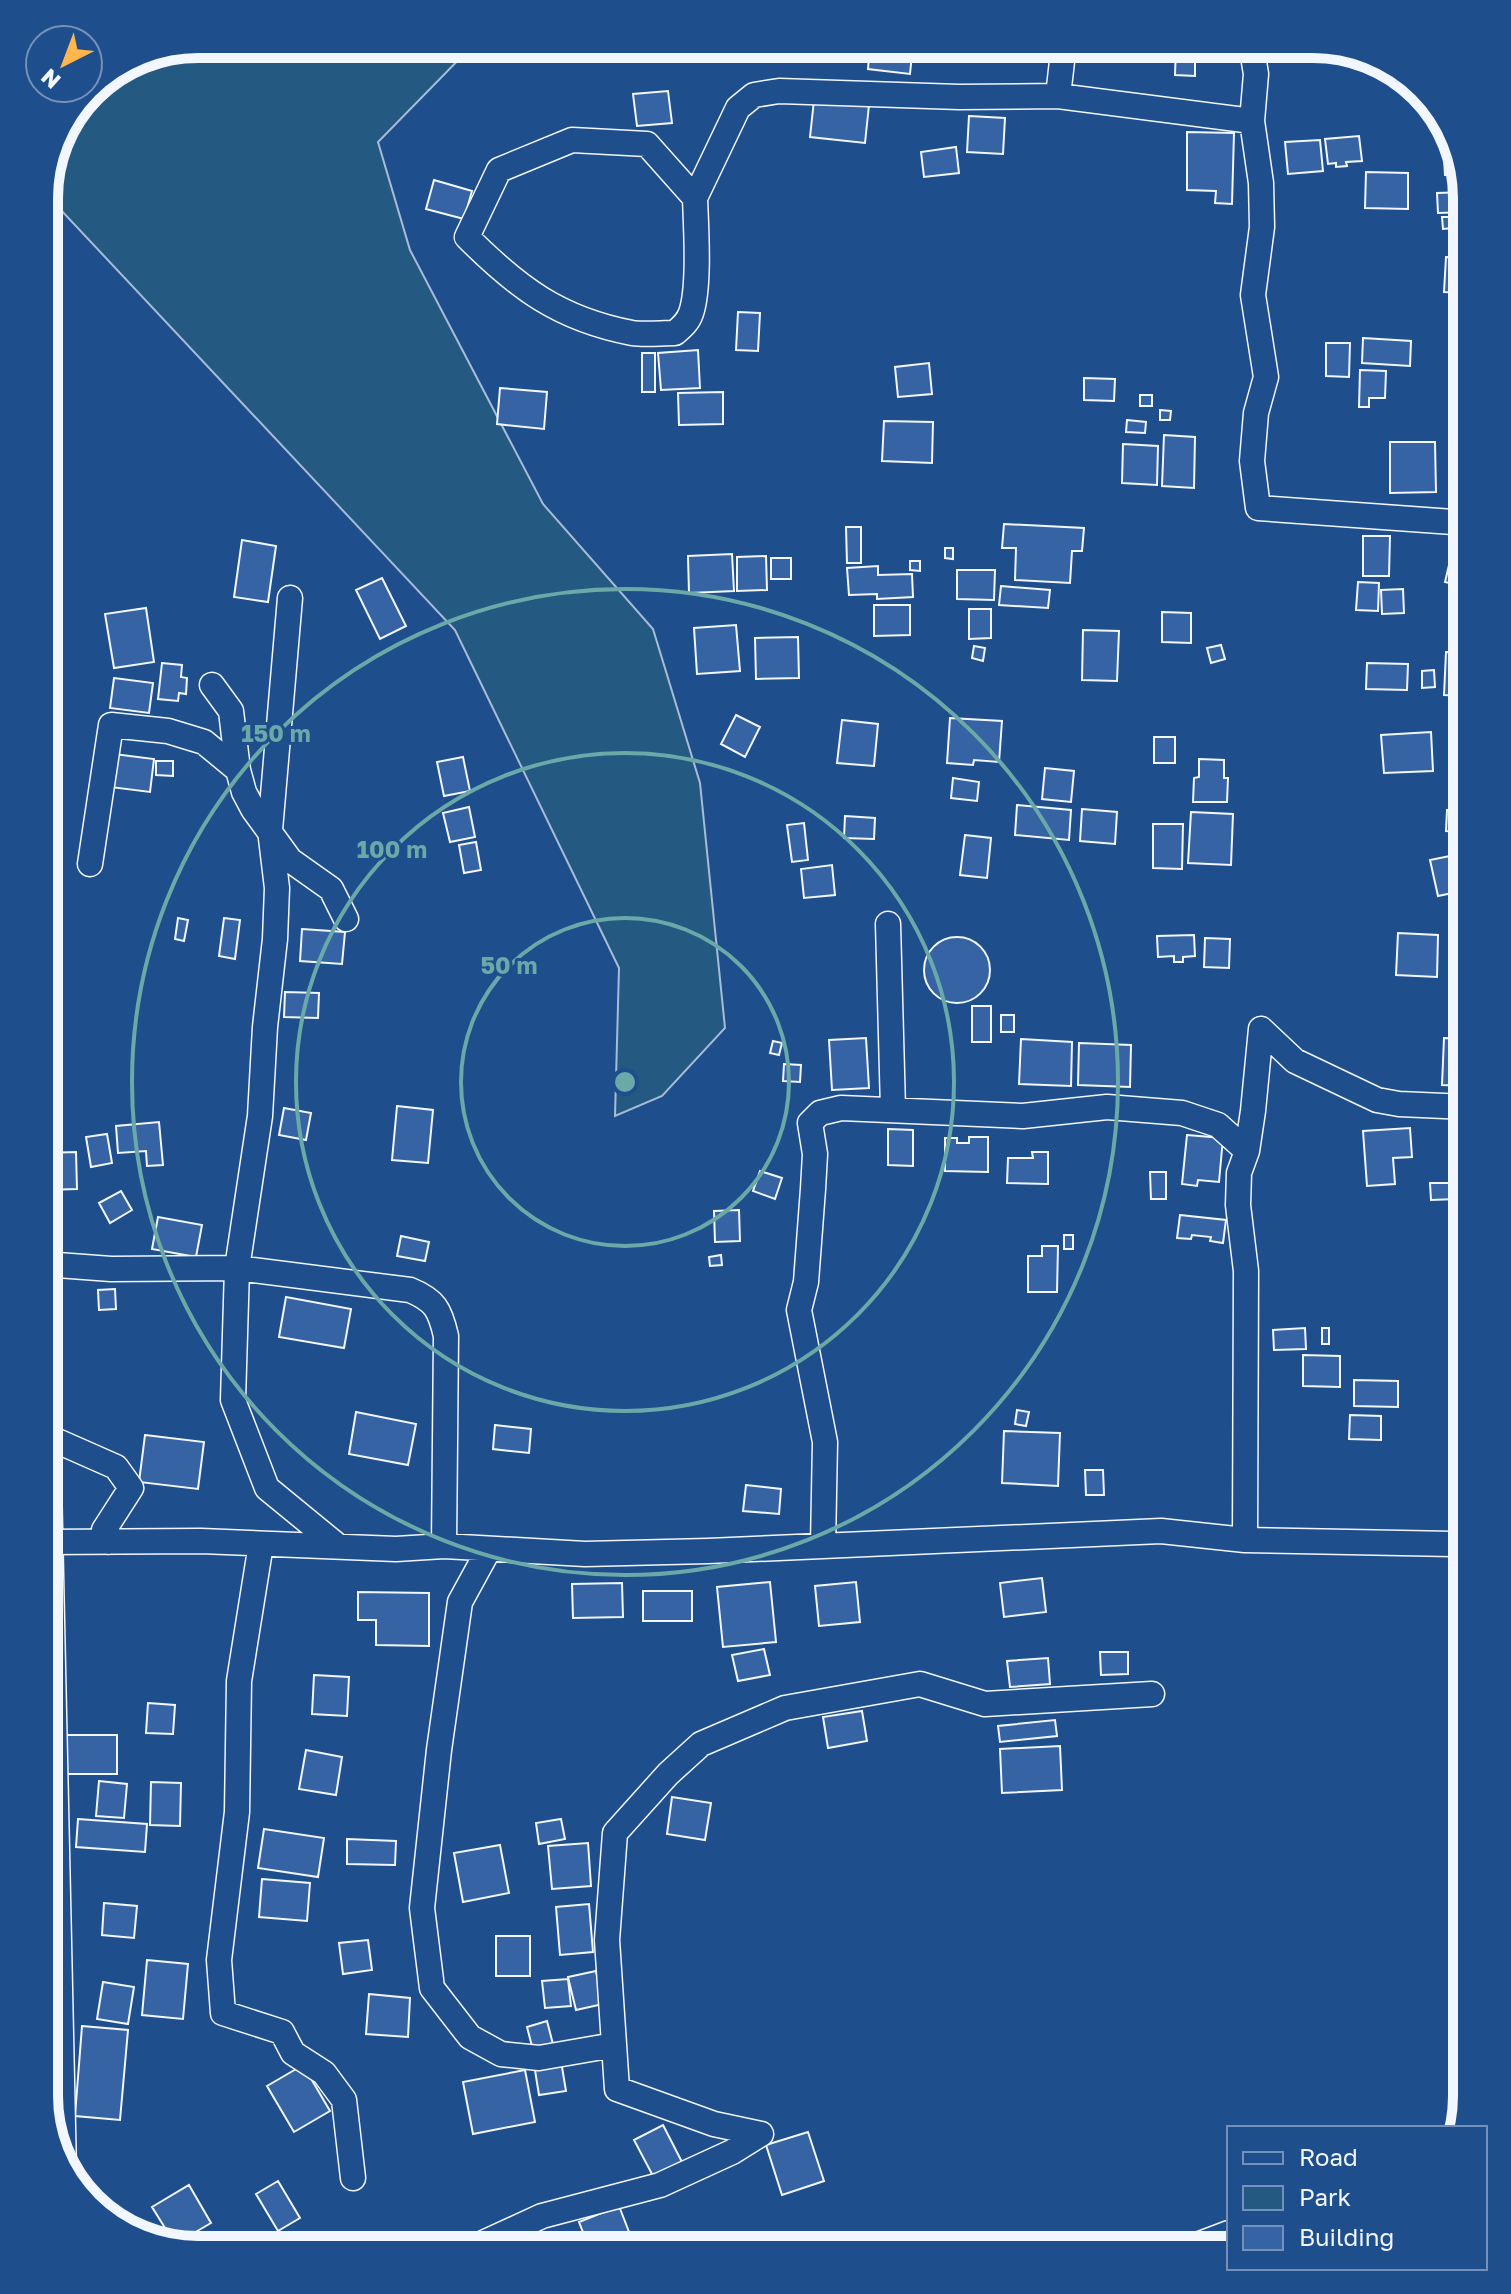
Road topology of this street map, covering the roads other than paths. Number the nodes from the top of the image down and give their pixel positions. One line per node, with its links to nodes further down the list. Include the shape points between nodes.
1 (1062, 58): 3 (street)
2 (1253, 58): 4 (street)
3 (1058, 96): 4 (street); 5 (street, via 779,91 754,95 738,108)
4 (1252, 121): 6 (street, via 1262,227 1253,295 1266,377 1252,461 1258,508)
5 (695, 198): 5 (street, via 692,311 675,333 633,333 563,312 532,295 467,237 499,170 572,140 647,144)
6 (1453, 522)
7 (290, 598): 10 (street)
8 (212, 685): 9 (street, via 231,711)
9 (238, 770): 10 (street, via 248,801); 11 (street, via 204,742 168,731 111,725)
10 (270, 830): 12 (street, via 290,860 331,889); 18 (street, via 277,888 275,939 260,1116)
11 (90, 864)
12 (346, 919)
13 (888, 924): 15 (street)
14 (1453, 1106): 16 (street, via 1377,1100 1295,1061 1261,1029)
15 (893, 1109): 16 (street, via 1023,1116 1107,1107 1182,1113 1218,1125); 25 (street, via 841,1108 820,1113 810,1123 815,1165 799,1310 825,1442)
16 (1247, 1151): 20 (street, via 1239,1173 1238,1205 1246,1271)
17 (58, 1265): 18 (street)
18 (237, 1268): 26 (street, via 410,1290 427,1297 441,1314 446,1336); 27 (street, via 233,1400 267,1488)
19 (58, 1441): 22 (street, via 116,1467 131,1488 104,1530)
20 (1245, 1540): 24 (street); 25 (street, via 1161,1531)
21 (58, 1542): 22 (street)
22 (108, 1542): 23 (street)
23 (261, 1544): 27 (street); 33 (street, via 239,1681 237,1812 219,1960 223,2013 282,2032 293,2053 324,2073 344,2100)
24 (1453, 1544)
25 (823, 1545): 28 (street, via 585,1554)
26 (444, 1546): 27 (street); 28 (street)
27 (339, 1547)
28 (489, 1549): 31 (street, via 460,1602 439,1750 422,1908 432,1988 470,2037 501,2054 539,2058)
29 (1152, 1694): 31 (street, via 985,1704 920,1684 785,1708 701,1744 615,1833 607,1940)
30 (58, 1936): 32 (street)
31 (614, 2045): 34 (street, via 617,2089 714,2124 761,2134 660,2185 542,2216)
32 (63, 2133)
33 (353, 2178)
34 (498, 2236)

